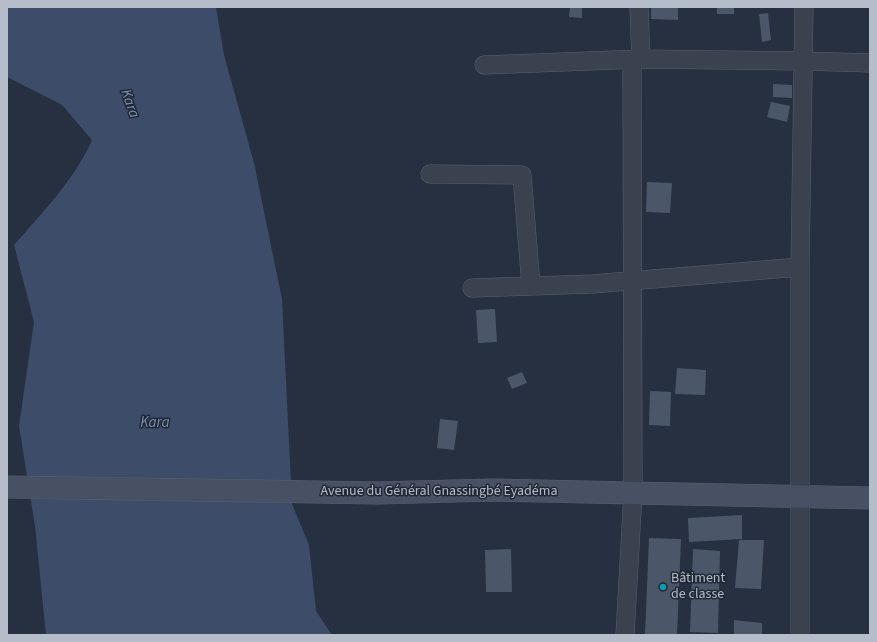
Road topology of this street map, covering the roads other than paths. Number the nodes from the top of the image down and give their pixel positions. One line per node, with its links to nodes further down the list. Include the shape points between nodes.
1 (639, 7): 3 (street)
2 (804, 7): 4 (street)
3 (636, 60): 4 (street); 6 (street); 9 (street)
4 (803, 61): 5 (street); 8 (street)
5 (870, 63)
6 (484, 65)
7 (430, 174): 10 (street, via 522,175)
8 (800, 267): 9 (street); 14 (street)
9 (632, 279): 10 (street, via 592,284); 13 (street)
10 (531, 286): 11 (street)
11 (472, 288)
12 (7, 487): 13 (main road, Avenue du Général Gnassingbé Eyadéma, via 378,493 492,490)
13 (633, 493): 14 (main road, Avenue du Général Gnassingbé Eyadéma); 16 (street)
14 (802, 498): 15 (main road, Avenue du Général Gnassingbé Eyadéma); 17 (street)
15 (870, 498)
16 (625, 635)
17 (800, 635)

